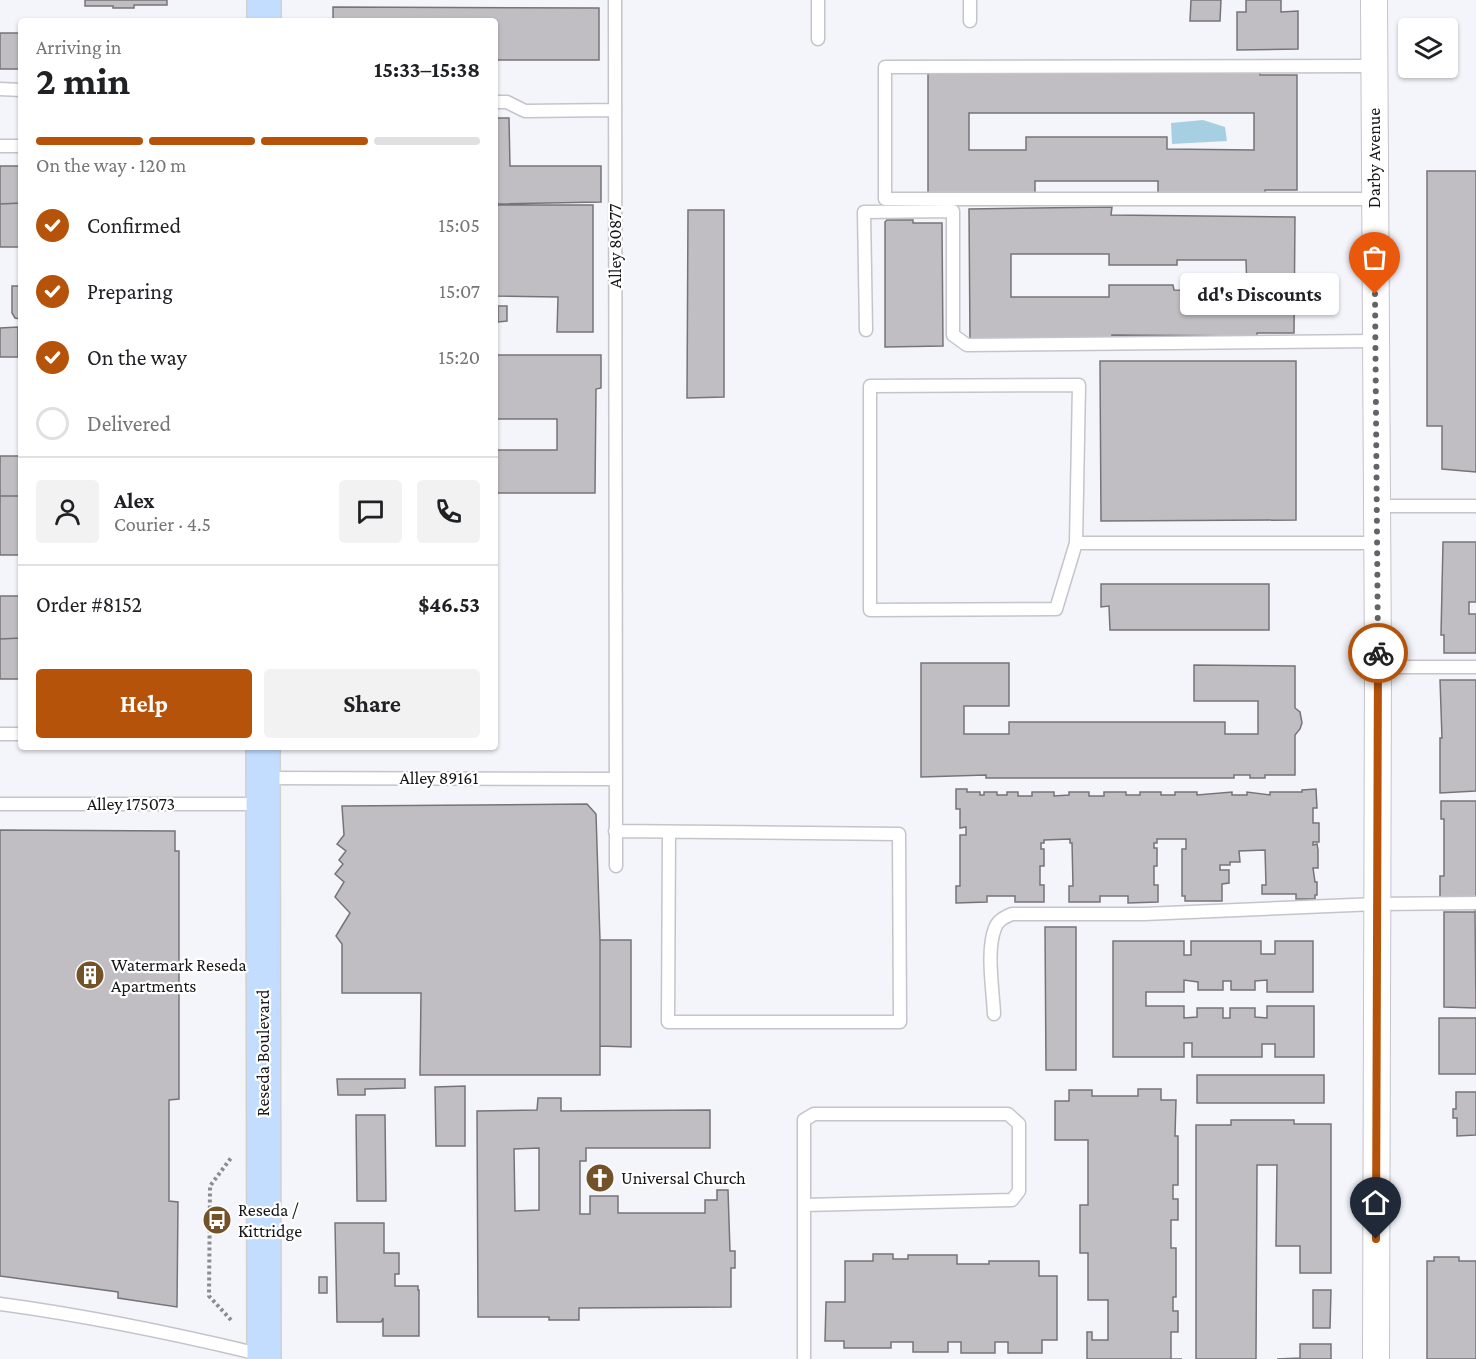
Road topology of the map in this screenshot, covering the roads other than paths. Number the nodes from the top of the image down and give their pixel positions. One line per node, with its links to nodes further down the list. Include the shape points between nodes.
1 (264, 0): 6 (main road)
2 (615, 0): 13 (lane, Alley 80877)
3 (818, 0): 8 (lane)
4 (970, 0): 7 (lane)
5 (1374, 0): 9 (street, Darby Avenue)
6 (264, 18)
7 (970, 21)
8 (818, 39)
9 (1374, 66): 16 (street, Darby Avenue); 16 (lane, via 885,67 885,199)
10 (0, 90): 11 (lane)
11 (18, 90)
12 (498, 102): 13 (lane, via 525,111)
13 (615, 110): 27 (lane, Alley 80877)
14 (0, 146): 15 (lane)
15 (18, 146)
16 (1375, 199): 18 (street, Darby Avenue)
17 (866, 330): 18 (lane, via 864,212 953,211 953,335 967,345)
18 (1375, 341): 19 (street, Darby Avenue)
19 (1377, 506): 20 (lane); 22 (street, Darby Avenue)
20 (1476, 506)
21 (1076, 543): 21 (lane, via 1056,609 870,610 870,386 1079,385); 22 (lane)
22 (1377, 543): 23 (street, Darby Avenue)
23 (1378, 667): 24 (lane); 34 (street, Darby Avenue)
24 (1476, 667)
25 (0, 734): 26 (lane)
26 (18, 734)
27 (615, 774): 28 (lane, Alley 89161); 30 (lane, Alley 80877)
28 (263, 776): 29 (lane, Alley 175073); 38 (main road, Reseda Boulevard)
29 (0, 804)
30 (615, 831): 31 (lane); 32 (lane, Alley 80877)
31 (669, 832): 31 (lane, via 899,834 900,1022 668,1022)
32 (616, 866)
33 (1476, 903): 34 (lane)
34 (1376, 904): 35 (lane, via 1144,914 1012,914 995,928 991,948); 40 (street, Darby Avenue)
35 (994, 1014)
36 (804, 1205): 36 (lane, via 804,1120 814,1114 1008,1114 1018,1124 1018,1191 1012,1200); 39 (lane)
37 (0, 1304): 38 (lane, via 75,1315)
38 (264, 1357)
39 (804, 1359)
40 (1376, 1359)

